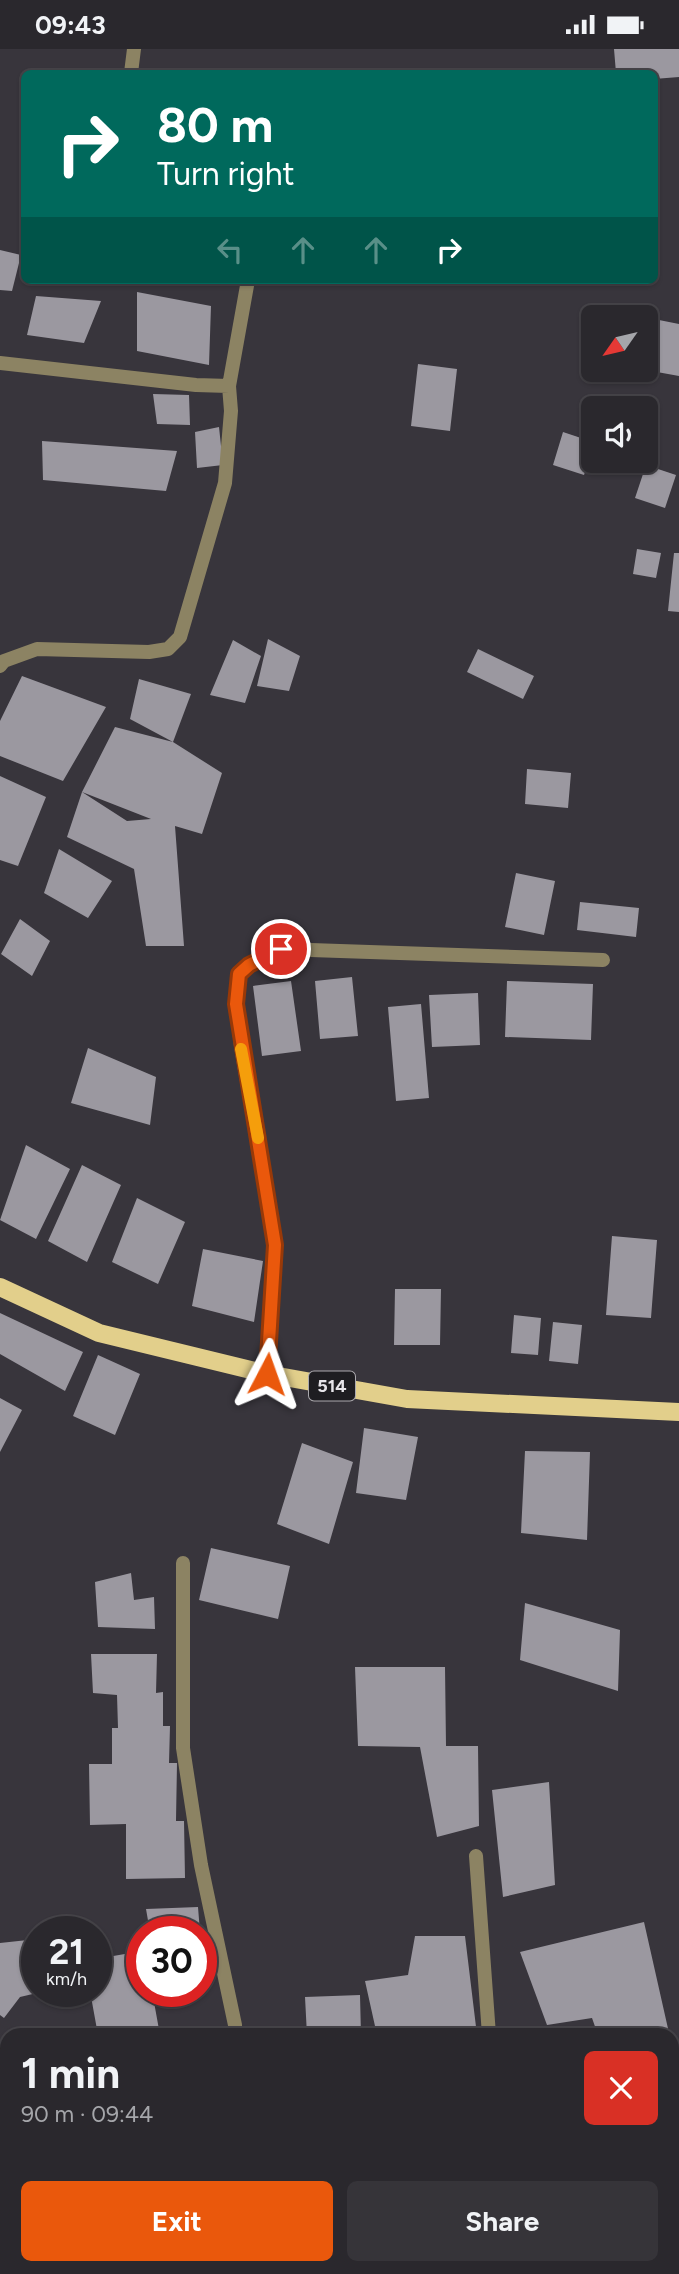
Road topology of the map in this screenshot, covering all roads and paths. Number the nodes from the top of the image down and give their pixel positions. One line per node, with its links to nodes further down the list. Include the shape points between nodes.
1 (134, 49): 2 (street)
2 (131, 70)
3 (247, 284): 5 (street)
4 (0, 363): 5 (street)
5 (229, 386): 6 (street, via 225,483 180,637 169,649 149,652 37,649)
6 (0, 666)
7 (603, 960): 9 (street, via 281,949 239,974 236,1004 241,1046 275,1245)
8 (0, 1287): 9 (main road, 514, via 99,1333)
9 (267, 1374): 10 (main road, 514, via 407,1399)
10 (679, 1412)
11 (183, 1563): 13 (street, via 183,1748 201,1865)
12 (476, 1857): 14 (street)
13 (235, 2028)
14 (488, 2028)

